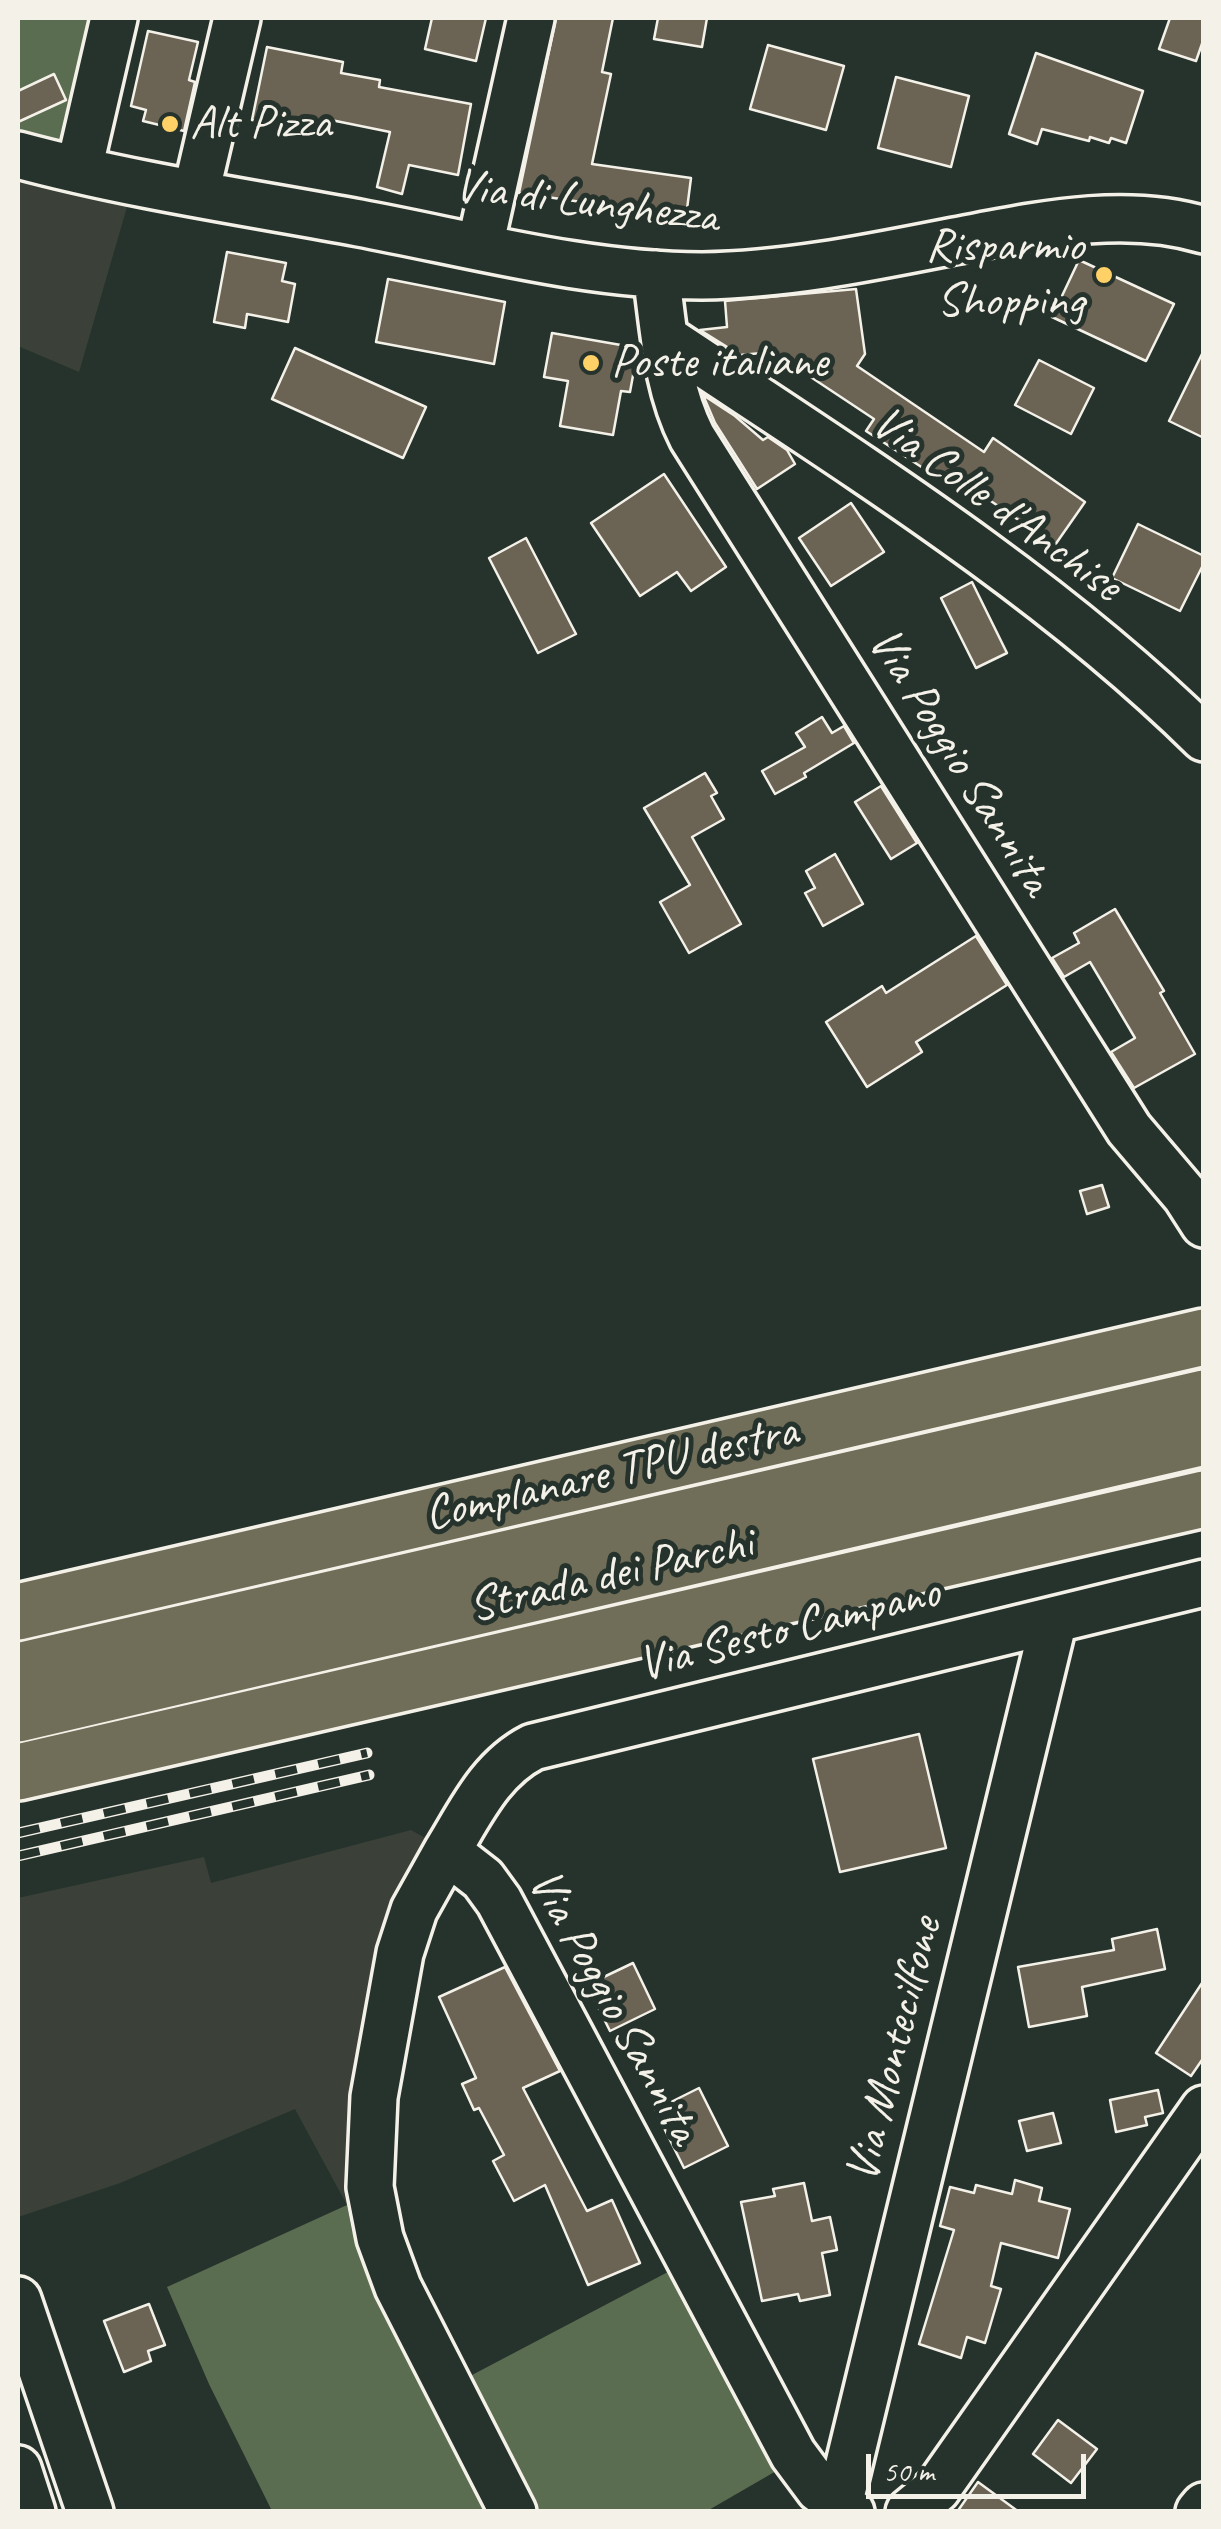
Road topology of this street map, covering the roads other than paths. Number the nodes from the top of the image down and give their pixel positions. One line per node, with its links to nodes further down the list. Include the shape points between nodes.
1 (114, 18): 5 (street)
2 (237, 18): 6 (street)
3 (531, 18): 8 (street)
4 (18, 155): 5 (street, Via di Lunghezza)
5 (79, 169): 6 (street, Via di Lunghezza)
6 (196, 193): 8 (street, Via di Lunghezza)
7 (1204, 230): 9 (street, Via di Lunghezza, via 1094,220 778,270)
8 (480, 246): 9 (street, Via di Lunghezza)
9 (656, 274): 10 (street, Via Poggio Sannita)
10 (666, 338): 11 (street, Via Colle d'Anchise, via 964,540); 12 (street, Via Poggio Sannita, via 678,408 699,450 1129,1129)
11 (1204, 738)
12 (1204, 1224)
13 (1204, 1337): 18 (highway, Complanare TPU destra)
14 (1204, 1398): 20 (highway, Strada dei Parchi)
15 (1204, 1438): 20 (highway, Strada dei Parchi)
16 (1204, 1499): 23 (highway)
17 (1204, 1583): 19 (street, Via Sesto Campano)
18 (18, 1612)
19 (1054, 1620): 24 (street, Via Sesto Campano, via 533,1747 492,1780); 28 (street, Via Montecilfone)
20 (147, 1662): 21 (highway, Strada dei Parchi); 22 (highway, Strada dei Parchi)
21 (18, 1671)
22 (18, 1714)
23 (18, 1772)
24 (447, 1852): 28 (street, Via Poggio Sannita, via 483,1879 499,1901 786,2442 809,2477); 31 (street, via 404,1938 376,2084 370,2173 380,2238 398,2287)
25 (1204, 2109): 32 (street, via 936,2488)
26 (18, 2300): 30 (street)
27 (18, 2469): 29 (street)
28 (845, 2508)
29 (32, 2512)
30 (90, 2512)
31 (513, 2512)
32 (909, 2512)

